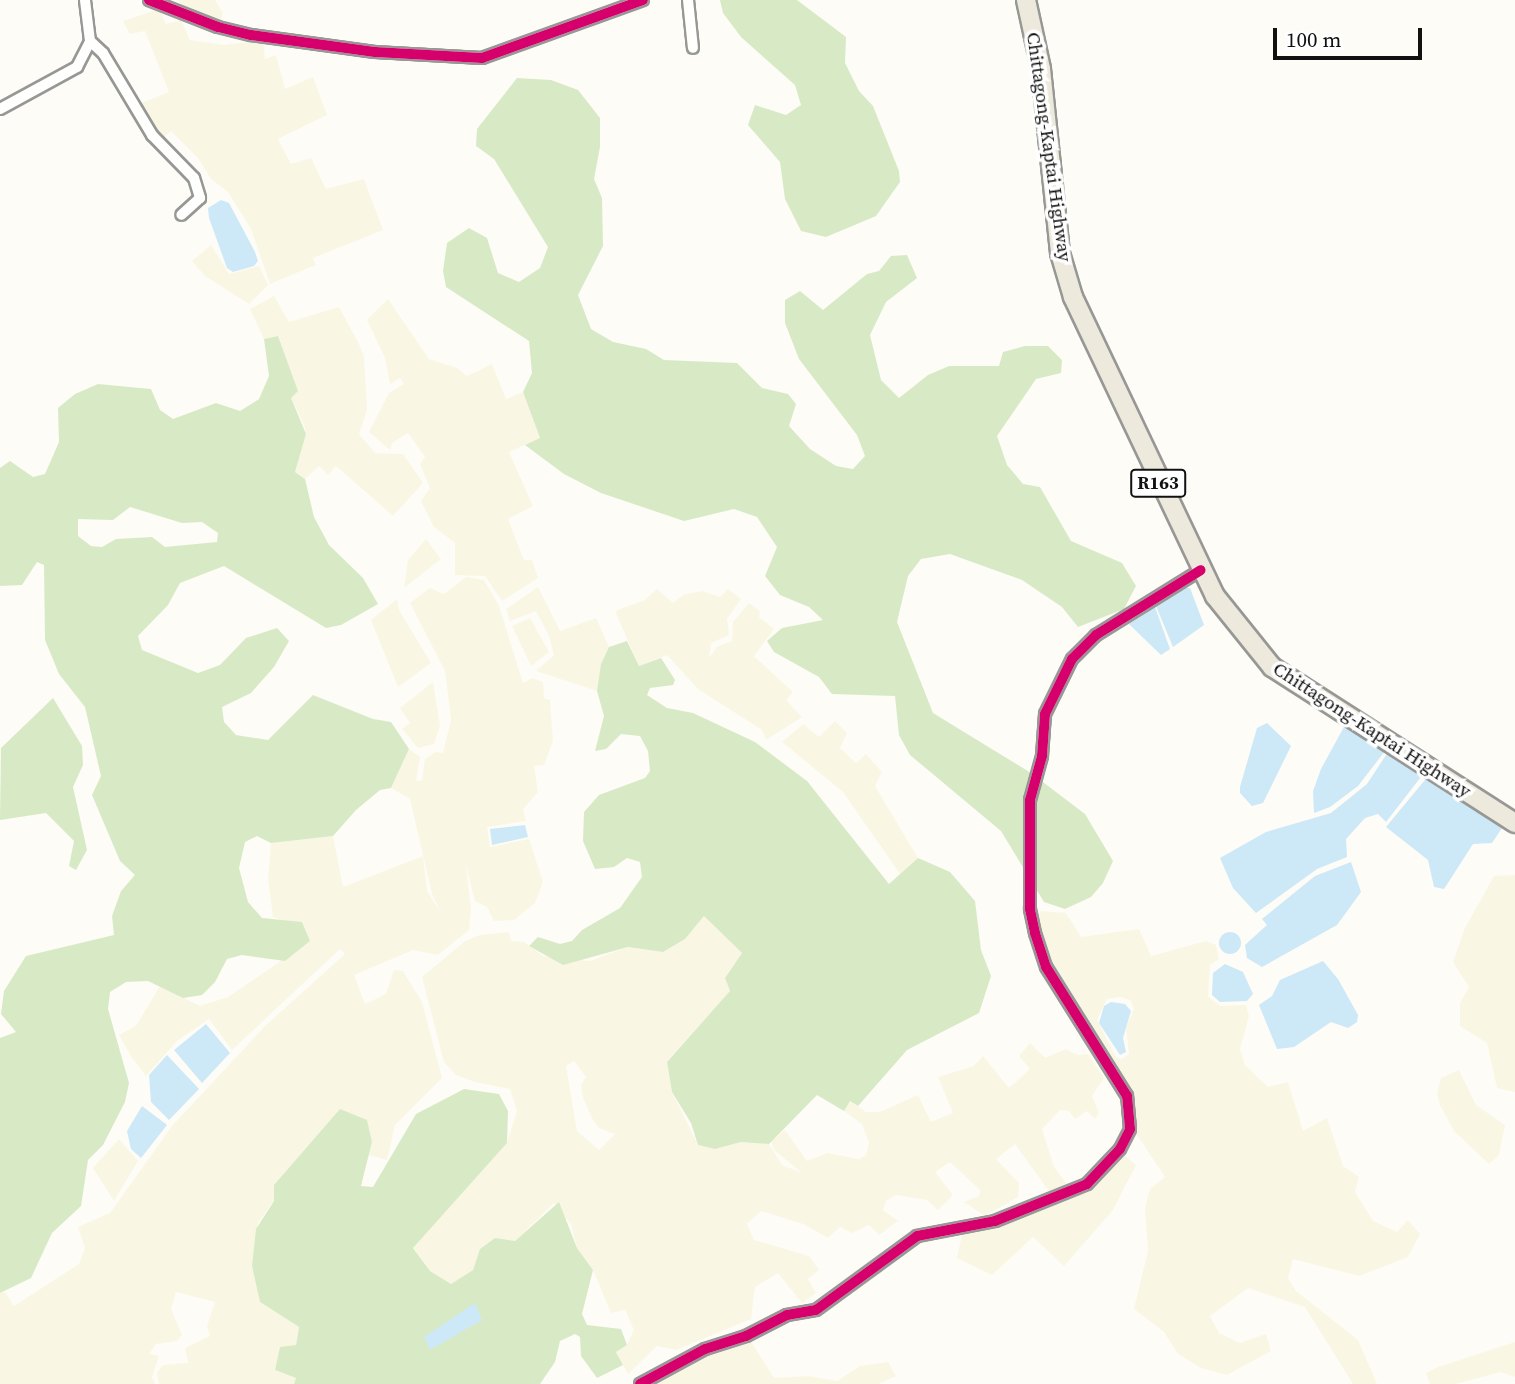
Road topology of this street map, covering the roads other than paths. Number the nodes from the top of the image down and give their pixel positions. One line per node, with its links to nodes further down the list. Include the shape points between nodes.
1 (85, 0): 6 (street)
2 (149, 0): 3 (street, via 218,27 263,37 376,52 482,58)
3 (643, 0)
4 (688, 0): 7 (street)
5 (1026, 0): 10 (main road, Chittagong-Kaptai Highway / R163, via 1041,69 1060,253 1073,297)
6 (90, 41): 8 (street, via 77,67); 9 (street, via 103,52 152,135 194,178 200,198)
7 (693, 48)
8 (0, 109)
9 (181, 215)
10 (1201, 570): 11 (main road, Chittagong-Kaptai Highway / R163, via 1243,636 1272,667); 12 (street, via 1096,635 1072,659 1045,714 1042,756 1030,800 1030,909 1035,933 1046,967 1127,1096 1130,1129 1120,1149 1087,1184 995,1221 917,1236 816,1310 787,1315 746,1336 705,1349)
11 (1515, 823)
12 (640, 1384)

